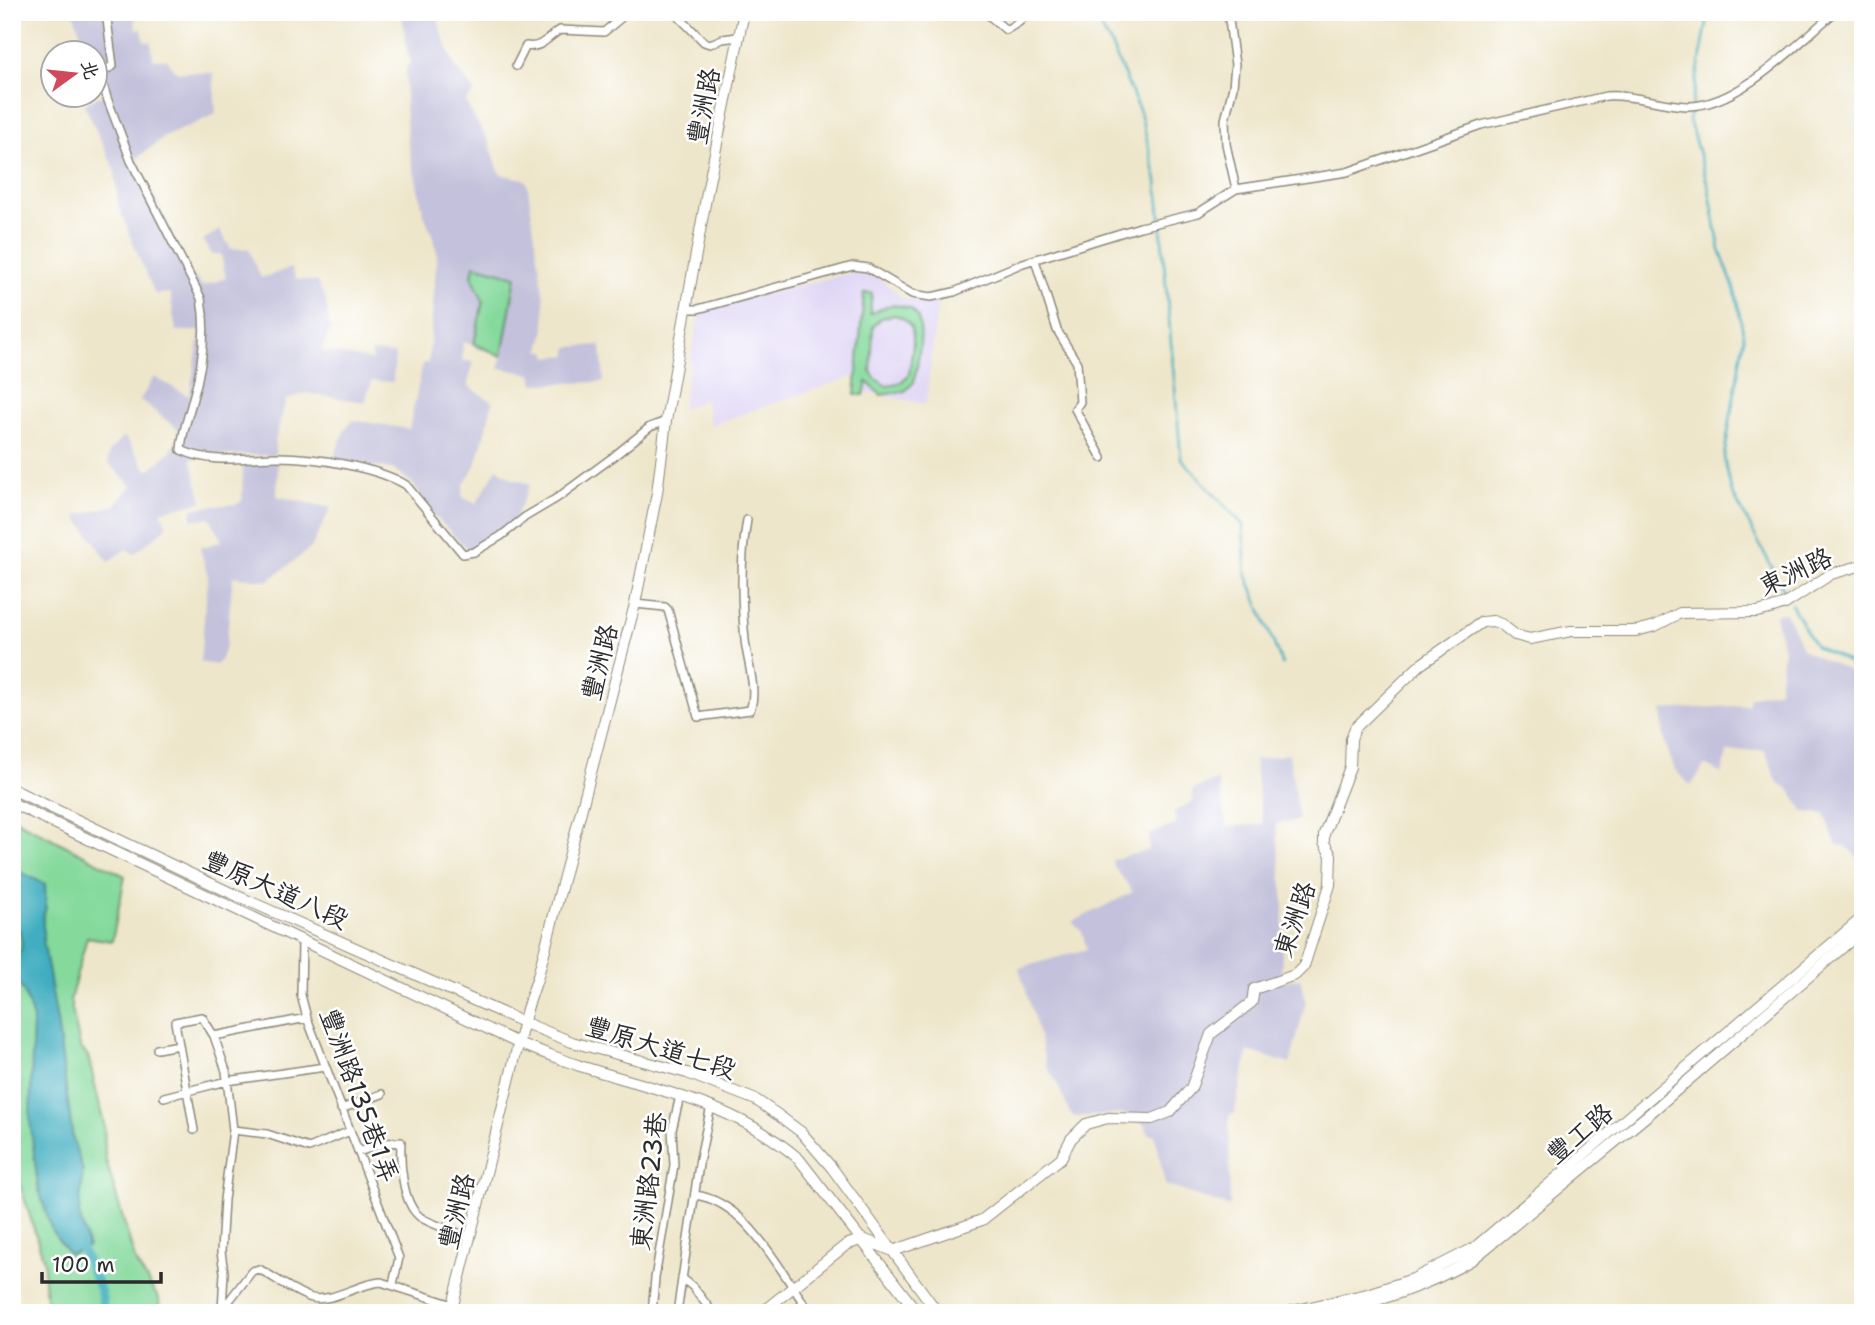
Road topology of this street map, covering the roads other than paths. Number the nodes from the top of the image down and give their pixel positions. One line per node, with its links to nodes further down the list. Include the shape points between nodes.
1 (106, 12): 14 (street, via 113,66 102,75 107,98 131,161 201,298 206,322 181,450 207,459 294,458 395,478 406,485 463,554 501,536 650,427)
2 (628, 12): 10 (street, via 604,32 560,30 545,43 526,46)
3 (674, 12): 9 (street, via 704,42)
4 (744, 12): 9 (street, 豐洲路)
5 (985, 12): 6 (street, via 1006,30)
6 (1030, 12)
7 (1228, 12): 11 (street, via 1235,65 1225,120 1226,144)
8 (1835, 12): 11 (street, via 1770,68 1709,103 1688,106 1620,96 1592,99 1481,125 1346,172)
9 (738, 37): 13 (street, 豐洲路)
10 (516, 66)
11 (1236, 189): 12 (street, via 1198,213)
12 (1035, 260): 13 (street, via 931,297 912,294 868,268 853,266); 15 (street, via 1056,330 1077,363 1080,402 1075,409)
13 (687, 309): 14 (street, 豐洲路)
14 (666, 421): 18 (street, 豐洲路)
15 (1102, 458)
16 (747, 520): 18 (street, via 741,562 750,710 698,717 668,610)
17 (1863, 565): 45 (street, 東洲路, via 1831,574 1789,602 1756,612 1680,613 1636,631 1571,631 1530,639 1493,621 1482,622 1420,665 1361,719 1352,733 1350,767 1324,834 1331,855 1330,885 1300,972 1254,989 1252,1002 1211,1034 1191,1088 1170,1112 1152,1119 1108,1118 1086,1124 1061,1158 982,1220)
18 (635, 604): 25 (street, 豐洲路)
19 (12, 789): 25 (street, 豐原大道八段, via 233,894)
20 (12, 803): 23 (street, 豐原大道八段)
21 (1863, 917): 58 (street, 豐工路, via 1474,1248 1413,1279)
22 (1863, 930): 59 (street, 豐工路, via 1473,1259 1415,1288)
23 (302, 942): 24 (street, 豐洲路135巷1弄, via 301,995); 27 (street, 豐原大道八段)
24 (307, 1018): 26 (street); 30 (street, 豐洲路135巷1弄)
25 (525, 1023): 27 (street, 豐洲路); 45 (street, 豐原大道七段, via 572,1042 687,1073 756,1100 801,1132)
26 (214, 1037): 28 (street, via 202,1017 175,1022); 31 (street)
27 (520, 1044): 34 (street, 豐原大道七段); 43 (street, 豐洲路)
28 (179, 1045): 29 (street); 32 (street)
29 (157, 1049)
30 (325, 1067): 31 (street); 37 (street, 豐洲路135巷1弄)
31 (227, 1081): 32 (street); 39 (street)
32 (186, 1090): 35 (street); 38 (street)
33 (382, 1094): 37 (street)
34 (680, 1096): 36 (street, 豐原大道七段); 51 (street, 東洲路23巷, via 672,1130 674,1165)
35 (164, 1097)
36 (711, 1105): 42 (street); 44 (street, 豐原大道七段, via 780,1142)
37 (341, 1109): 40 (street, 豐洲路135巷1弄)
38 (194, 1130)
39 (233, 1130): 40 (street, via 267,1134 309,1148); 50 (street, via 223,1208)
40 (350, 1131): 41 (street, 豐洲路135巷1弄)
41 (358, 1152): 43 (street, via 401,1142 402,1178 419,1216); 47 (street, 豐洲路135巷1弄, via 398,1258)
42 (695, 1195): 46 (street); 48 (street, via 726,1205 750,1226)
43 (471, 1238): 49 (street, 豐洲路)
44 (863, 1239): 45 (street); 48 (street, via 846,1245); 56 (street, 豐原大道七段)
45 (893, 1251): 57 (street, 豐原大道七段)
46 (682, 1278): 52 (street); 53 (street)
47 (393, 1284): 49 (street); 50 (street, via 369,1282 321,1299 311,1298 260,1269 252,1271)
48 (793, 1289): 54 (street); 55 (street)
49 (452, 1309)
50 (223, 1312)
51 (652, 1313)
52 (677, 1313)
53 (713, 1313)
54 (761, 1313)
55 (811, 1313)
56 (918, 1313)
57 (938, 1313)
58 (1284, 1313)
59 (1329, 1313)

